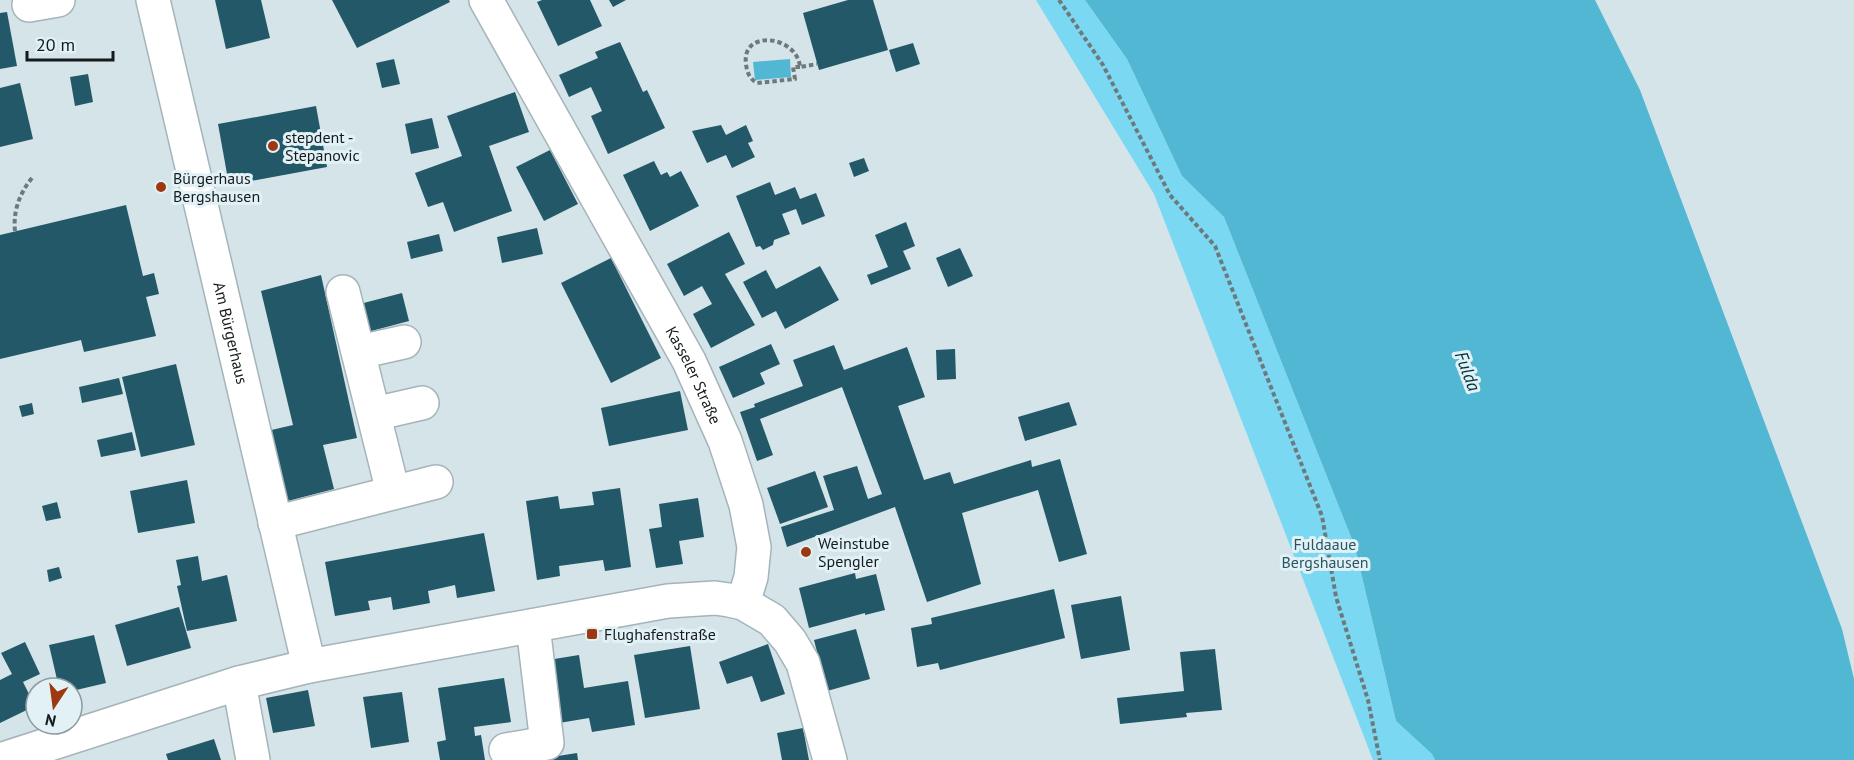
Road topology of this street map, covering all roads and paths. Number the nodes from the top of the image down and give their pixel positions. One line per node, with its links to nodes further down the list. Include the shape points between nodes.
1 (153, 0): 15 (street, Am Bürgerhaus)
2 (486, 0): 16 (street, Kasseler Straße, via 689,361 725,441 746,505 754,547)
3 (1059, 0): 24 (path, via 1103,65 1170,195 1215,246 1322,516 1336,597 1368,700)
4 (817, 64): 5 (path)
5 (800, 66): 5 (path, via 795,51 768,40 754,43 745,58 746,69 757,83 795,79 793,67)
6 (32, 178): 7 (path, via 16,206)
7 (15, 231)
8 (344, 292): 10 (street)
9 (404, 342): 10 (street)
10 (358, 352): 12 (street)
11 (422, 403): 12 (street)
12 (374, 414): 14 (street)
13 (436, 482): 14 (street)
14 (393, 492): 15 (street)
15 (275, 523): 18 (street, Am Bürgerhaus)
16 (743, 603): 17 (street, via 715,598 668,601); 23 (street, via 772,620 803,663)
17 (533, 626): 18 (street); 20 (street, via 547,743)
18 (309, 666): 19 (street)
19 (239, 683): 21 (street); 22 (street)
20 (506, 750)
21 (0, 760)
22 (253, 760)
23 (830, 760)
24 (1380, 760)

